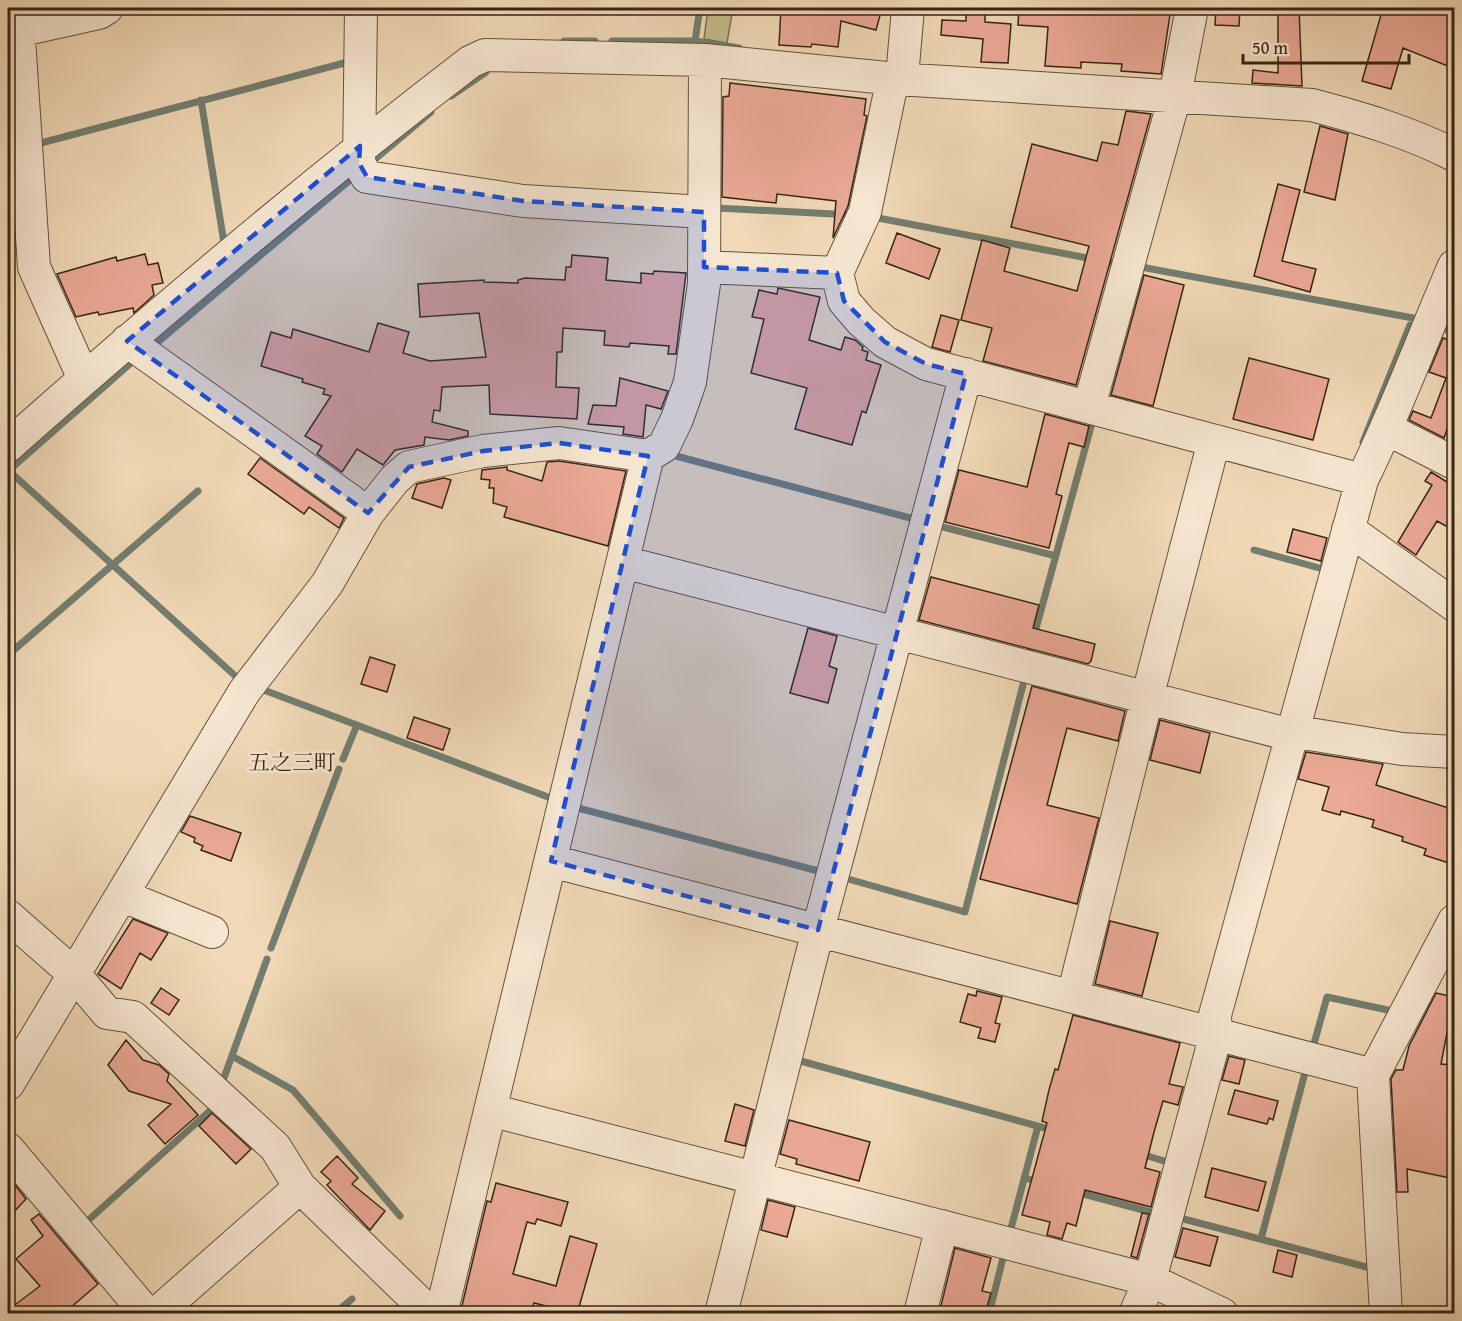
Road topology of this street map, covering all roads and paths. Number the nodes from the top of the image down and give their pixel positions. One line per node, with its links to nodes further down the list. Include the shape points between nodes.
1 (107, 8): 5 (street, via 99,13)
2 (361, 8): 10 (street)
3 (908, 8): 7 (street, via 903,66)
4 (1192, 8): 8 (street)
5 (18, 19): 17 (street, via 34,267)
6 (705, 60): 7 (street); 10 (street, via 485,55 470,62); 11 (street)
7 (897, 79): 8 (street); 14 (street, via 890,92 866,212)
8 (1175, 96): 9 (street, via 1312,105 1362,118); 18 (street)
9 (1455, 155)
10 (362, 162): 11 (street, via 523,201); 15 (street)
11 (704, 212): 13 (street)
12 (1455, 266): 19 (street)
13 (704, 267): 14 (street); 22 (street, via 690,382 664,446)
14 (837, 273): 16 (street, via 844,301 885,342 926,364)
15 (127, 341): 17 (street); 25 (street)
16 (966, 374): 18 (street); 29 (street)
17 (84, 379): 21 (street)
18 (1089, 407): 20 (street)
19 (1387, 429): 23 (street); 24 (street)
20 (1214, 441): 24 (street); 30 (street)
21 (8, 446)
22 (648, 456): 25 (street, via 559,443 483,451 409,466); 27 (street)
23 (1455, 464)
24 (1362, 480): 26 (street)
25 (368, 513): 34 (street, via 327,584 244,692)
26 (1348, 529): 28 (street); 31 (street)
27 (623, 562): 29 (street); 33 (street)
28 (1455, 605)
29 (898, 633): 30 (street); 37 (street)
30 (1147, 698): 31 (street); 40 (street)
31 (1291, 735): 32 (street, via 1303,733 1402,749); 41 (street, via 1215,1015)
32 (1455, 752)
33 (551, 861): 37 (street); 44 (street)
34 (123, 896): 38 (street); 39 (street)
35 (8, 916): 39 (street)
36 (1455, 921): 42 (street)
37 (818, 930): 40 (street); 46 (street)
38 (212, 932)
39 (74, 974): 43 (street); 47 (street, via 107,1013 134,1017 275,1146)
40 (1073, 996): 41 (street)
41 (1216, 1034): 42 (street); 49 (street)
42 (1373, 1075): 58 (street)
43 (8, 1083)
44 (490, 1110): 46 (street); 53 (street)
45 (8, 1149): 50 (street)
46 (755, 1178): 48 (street); 54 (street)
47 (300, 1187): 51 (street); 52 (street)
48 (942, 1226): 49 (street); 55 (street)
49 (1150, 1280): 56 (street); 57 (street)
50 (147, 1314)
51 (156, 1314)
52 (431, 1314)
53 (441, 1314)
54 (721, 1314)
55 (920, 1314)
56 (1135, 1314)
57 (1222, 1314)
58 (1386, 1314)

